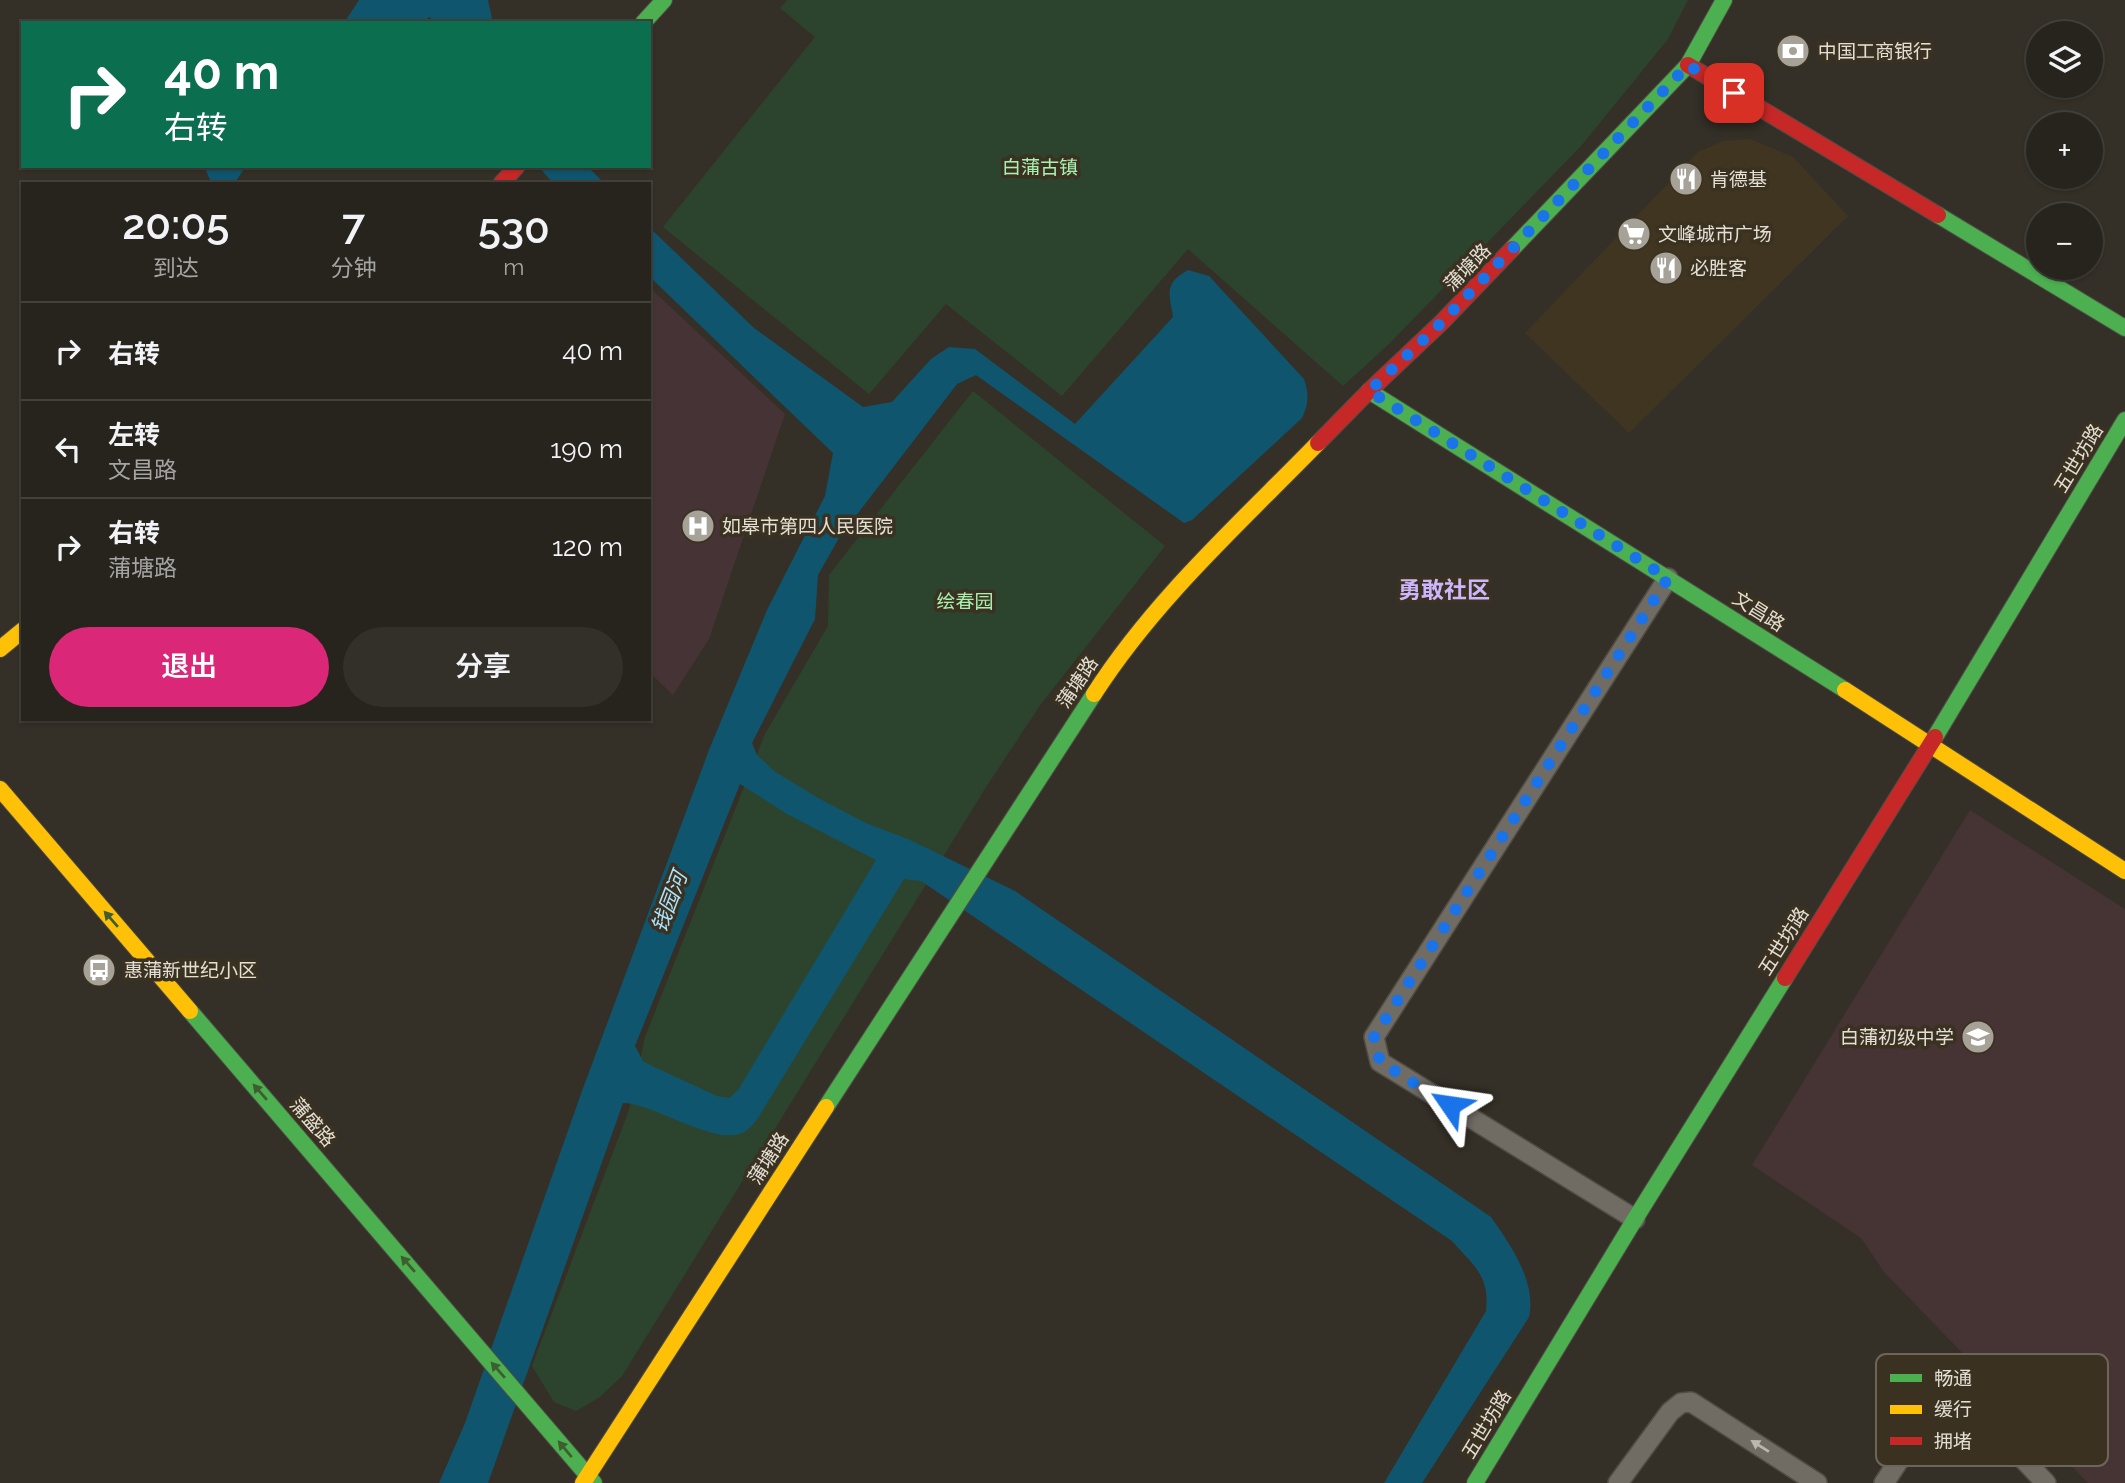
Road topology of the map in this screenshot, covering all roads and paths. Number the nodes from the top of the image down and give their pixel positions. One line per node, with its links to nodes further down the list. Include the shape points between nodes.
1 (664, 0): 3 (main road)
2 (1724, 0): 4 (main road, 蒲塘路)
3 (645, 21)
4 (1688, 65): 7 (main road); 8 (main road, 蒲塘路, via 1452,312)
5 (515, 168): 6 (main road)
6 (503, 182)
7 (2125, 327)
8 (1369, 391): 10 (main road, 文昌路); 20 (main road, 蒲塘路, via 1170,594 1110,670)
9 (2125, 420): 13 (main road, 五世坊路)
10 (1668, 578): 13 (main road, 文昌路); 16 (street, via 1374,1037 1380,1062)
11 (21, 632): 12 (main road)
12 (0, 649)
13 (1931, 744): 15 (main road, 文昌路); 16 (main road, 五世坊路)
14 (0, 789): 20 (main road, 蒲盛路, one-way to 14, via 543,1422)
15 (2125, 871)
16 (1635, 1219): 21 (main road, 五世坊路)
17 (524, 1426): 20 (main road)
18 (1896, 1466): 24 (street)
19 (2030, 1466): 25 (street)
20 (584, 1481)
21 (1475, 1483)
22 (1618, 1483): 23 (street, one-way to 22, via 1691,1402 1670,1412)
23 (1817, 1483)
24 (1884, 1483)
25 (2046, 1483)

